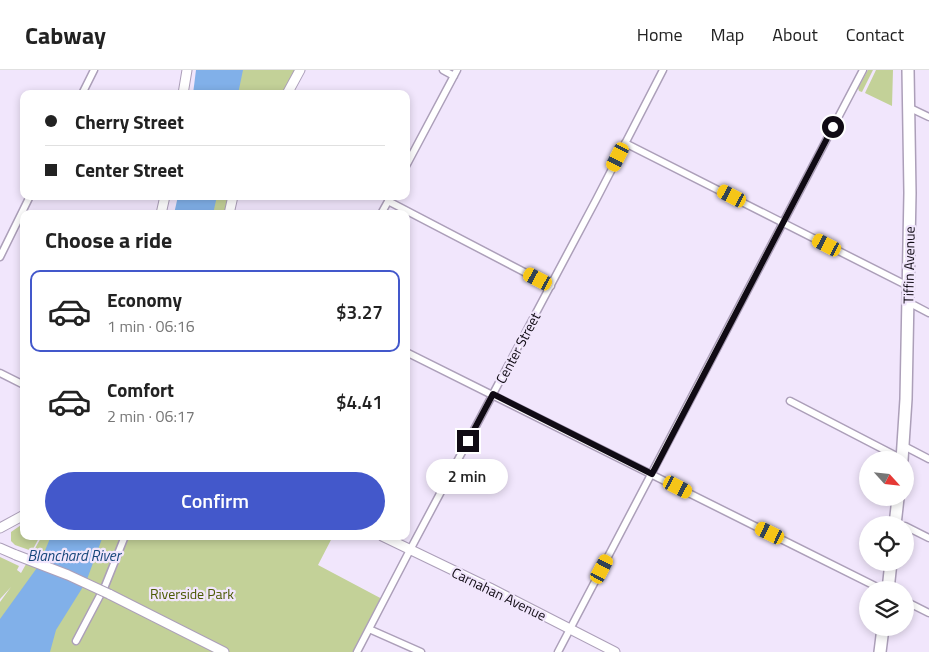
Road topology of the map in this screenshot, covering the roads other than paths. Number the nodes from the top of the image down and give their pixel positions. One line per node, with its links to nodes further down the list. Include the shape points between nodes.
1 (94, 70): 9 (street)
2 (187, 70): 10 (main road)
3 (300, 70): 11 (main road)
4 (443, 70): 8 (street)
5 (663, 70): 14 (street, Center Street)
6 (863, 70): 20 (street)
7 (908, 70): 12 (highway, Tiffin Avenue)
8 (455, 73): 15 (street)
9 (84, 90)
10 (184, 90)
11 (289, 90)
12 (908, 107): 13 (street); 23 (highway, Tiffin Avenue)
13 (929, 117)
14 (625, 143): 20 (street); 22 (street, Center Street)
15 (410, 158)
16 (391, 200): 17 (street)
17 (409, 210)
18 (410, 210): 22 (street)
19 (20, 216): 21 (street)
20 (783, 223): 23 (street); 35 (street)
21 (0, 257)
22 (551, 286): 29 (street, Center Street)
23 (908, 286): 24 (highway, Tiffin Avenue)
24 (908, 302): 25 (street); 31 (highway, Tiffin Avenue)
25 (929, 312)
26 (410, 354): 29 (street)
27 (0, 373): 28 (street)
28 (20, 383)
29 (493, 394): 35 (street); 43 (street, Center Street)
30 (790, 401): 32 (street)
31 (904, 446): 33 (highway, Tiffin Avenue); 34 (street)
32 (885, 451)
33 (903, 451)
34 (929, 459)
35 (652, 474): 44 (street); 48 (street)
36 (20, 517): 37 (main road)
37 (0, 528)
38 (914, 531): 39 (street)
39 (929, 538)
40 (123, 540): 50 (street, via 105,586)
41 (390, 540): 43 (main road, Carnahan Avenue)
42 (0, 548): 51 (main road, bridge, via 109,594)
43 (410, 550): 47 (street, Center Street); 48 (main road, Carnahan Avenue)
44 (865, 581)
45 (914, 606): 46 (street)
46 (929, 613)
47 (369, 629): 52 (street, Center Street); 53 (street)
48 (570, 629): 54 (street); 55 (main road, Carnahan Avenue)
49 (882, 636): 56 (highway)
50 (76, 640)
51 (224, 652)
52 (357, 652)
53 (421, 652)
54 (558, 652)
55 (615, 652)
56 (880, 652)

